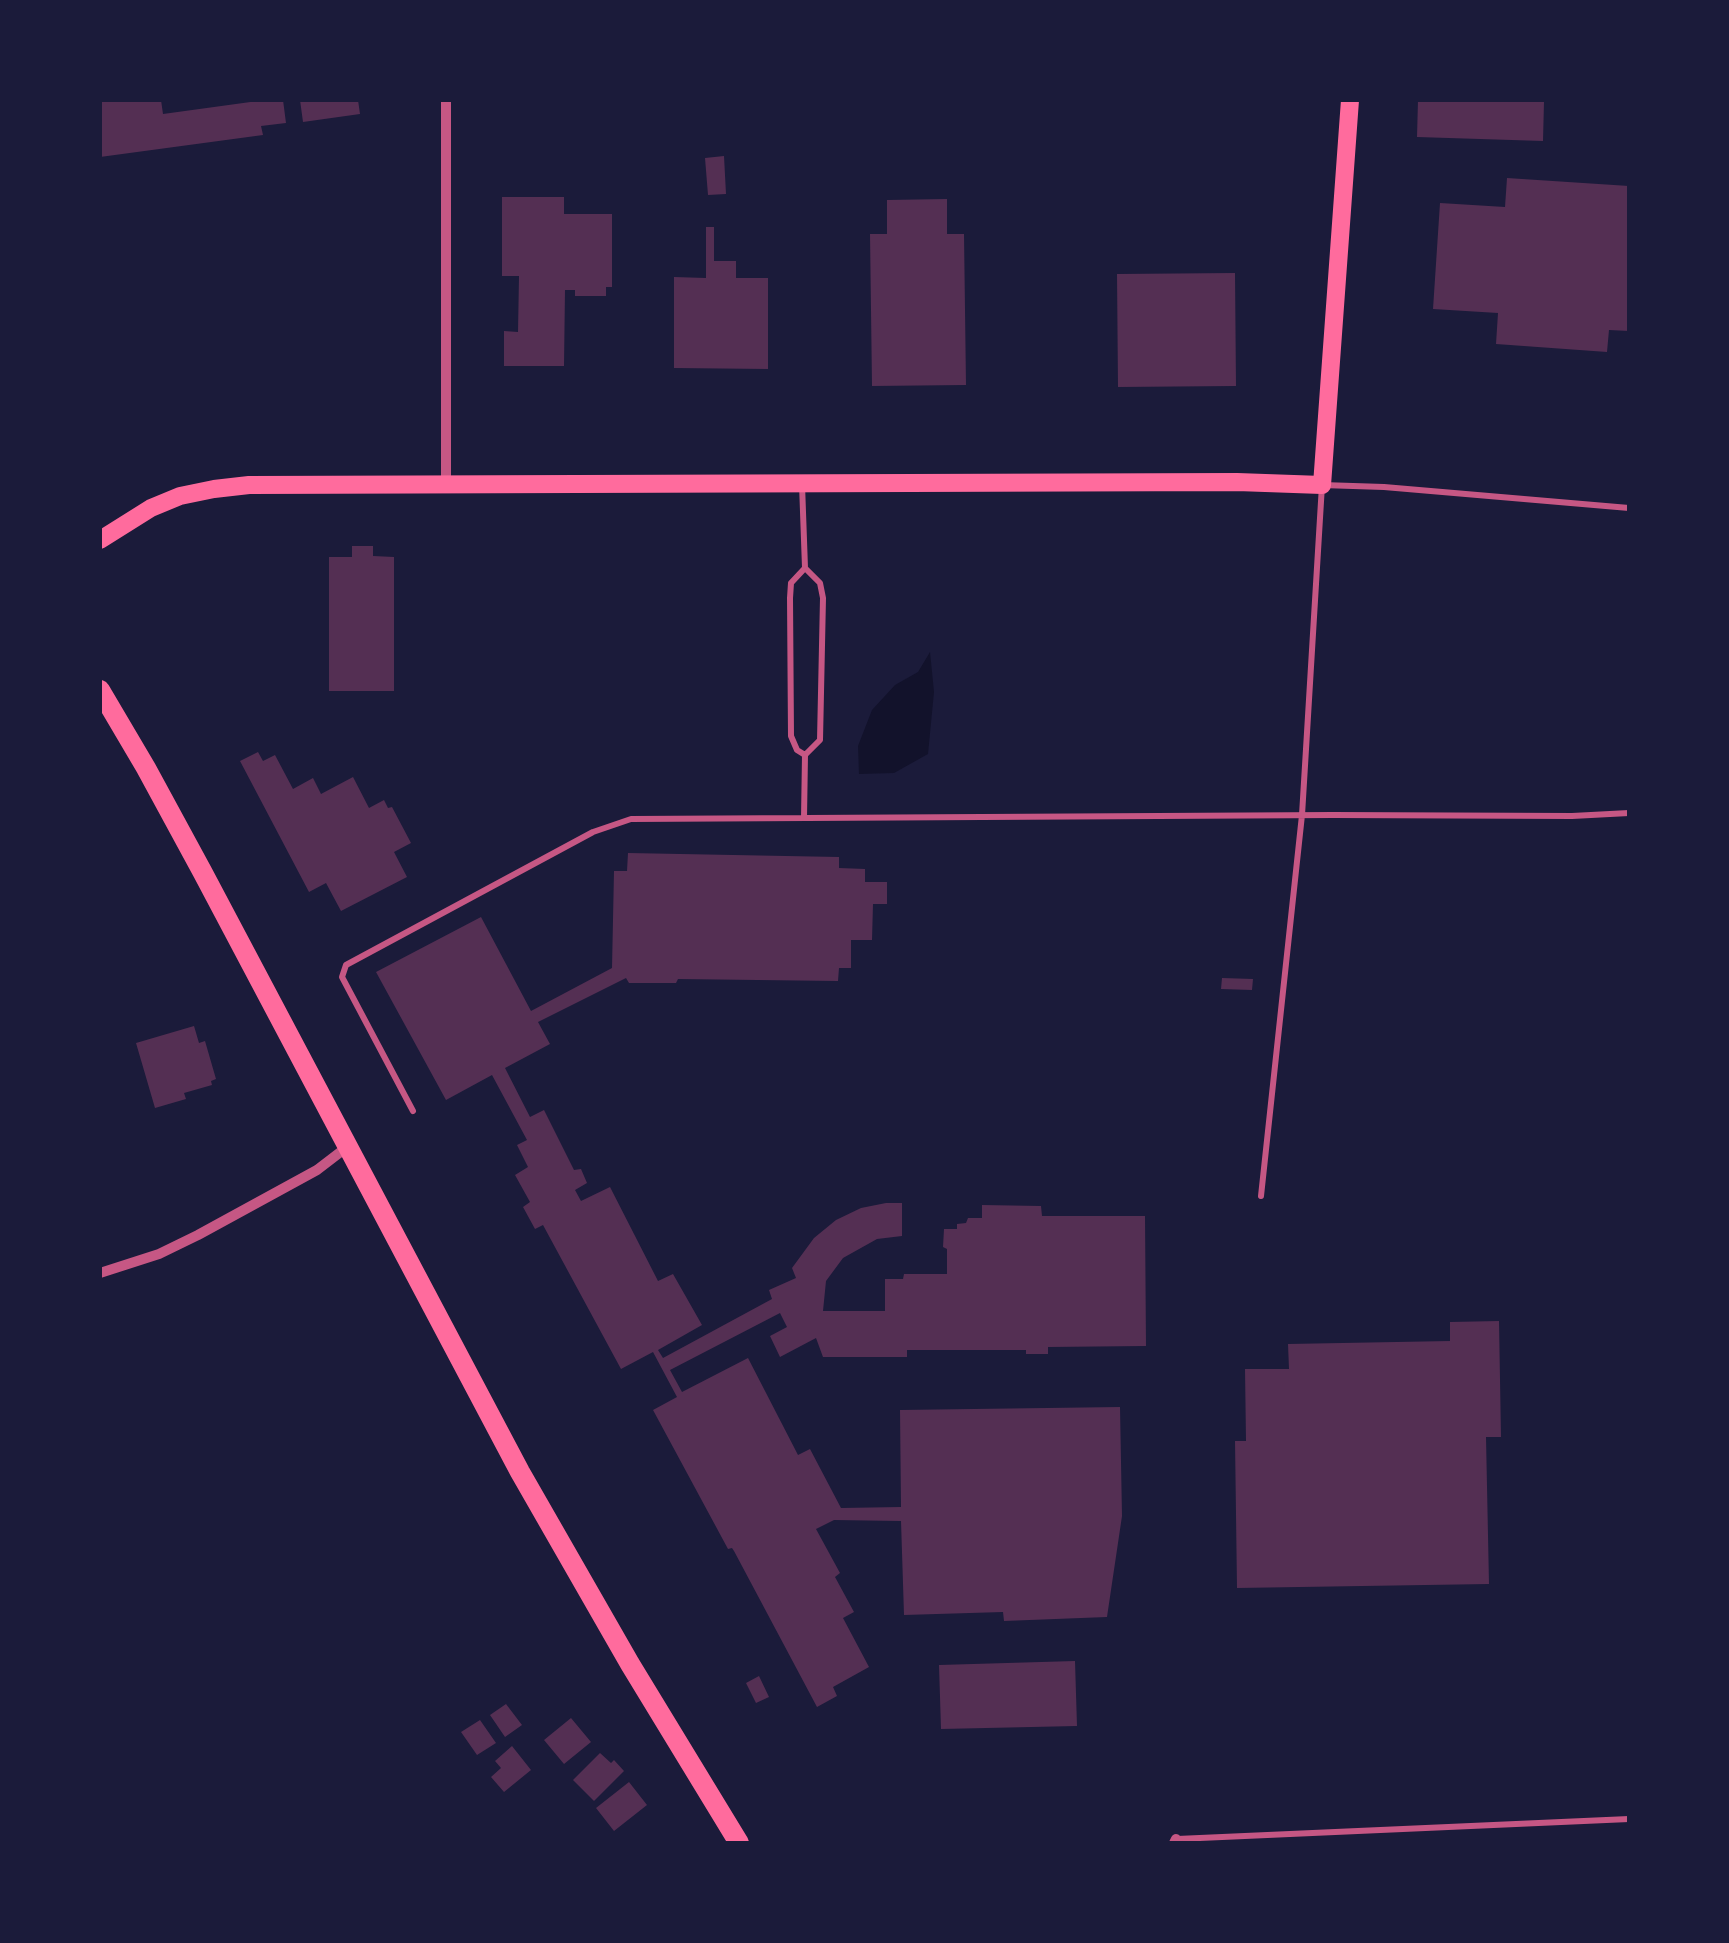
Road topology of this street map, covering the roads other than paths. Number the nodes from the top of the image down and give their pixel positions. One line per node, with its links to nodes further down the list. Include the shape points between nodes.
1 (446, 100): 4 (street)
2 (1350, 100): 5 (main road)
3 (802, 482): 4 (main road); 5 (main road); 8 (lane)
4 (446, 484): 7 (main road, via 214,489 151,508)
5 (1322, 485): 6 (lane); 12 (lane)
6 (1629, 508)
7 (100, 540)
8 (805, 568): 10 (lane, via 791,582 790,653 791,736); 10 (lane, via 823,598 820,740)
9 (100, 690): 15 (main road)
10 (805, 755): 13 (lane)
11 (1629, 813): 12 (lane)
12 (1302, 815): 13 (lane); 16 (lane)
13 (804, 818): 14 (lane, via 631,819 593,832 346,965 342,977)
14 (413, 1111)
15 (349, 1146): 17 (street, via 198,1236); 20 (main road, via 537,1504)
16 (1262, 1196)
17 (100, 1273)
18 (1629, 1819): 19 (lane)
19 (1176, 1842)
20 (740, 1843)

